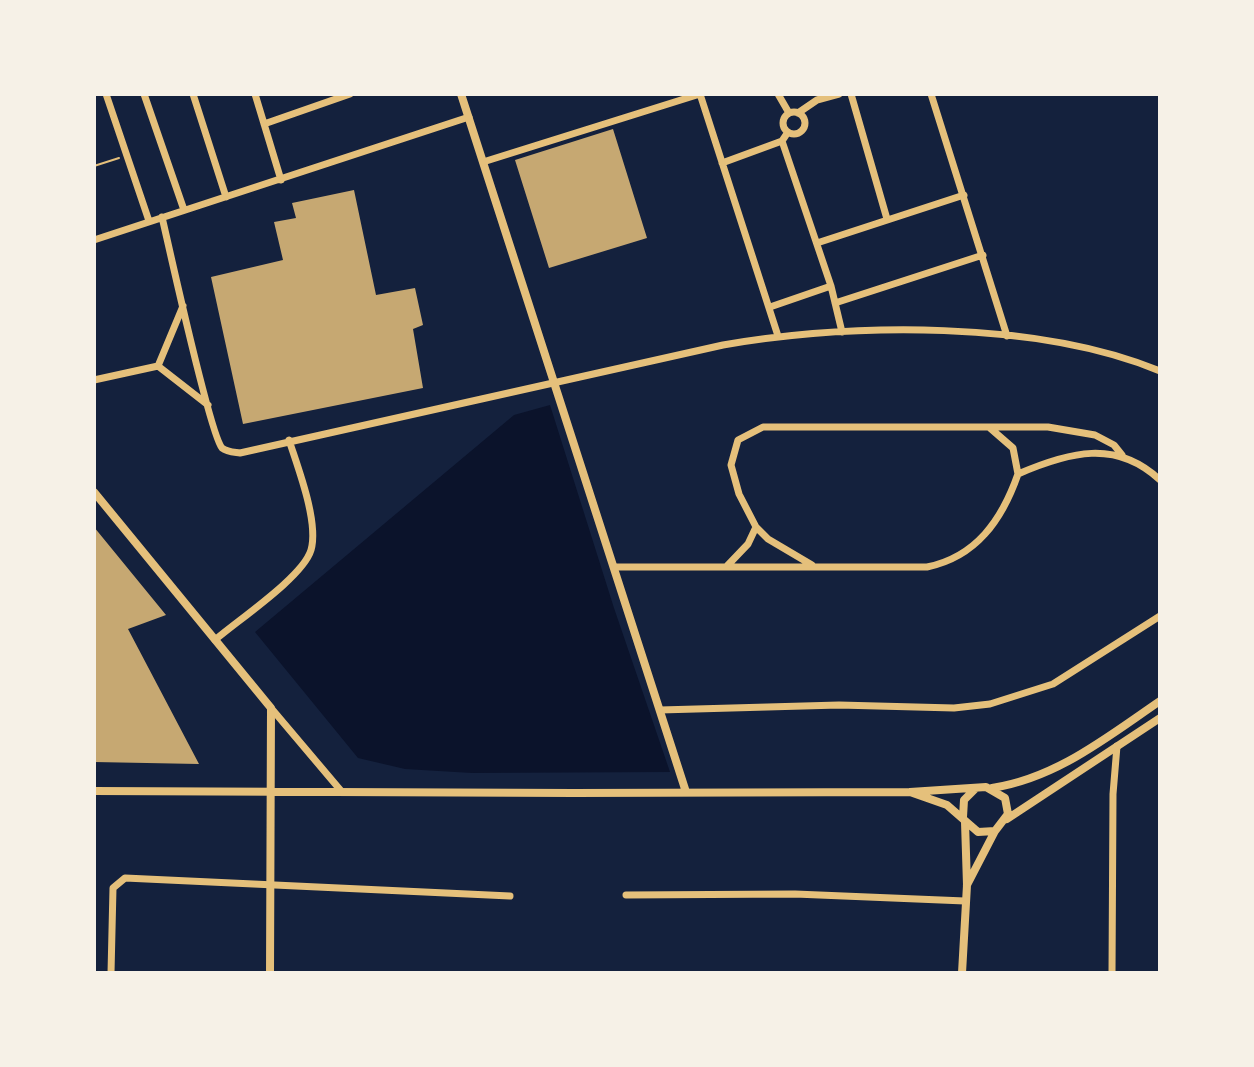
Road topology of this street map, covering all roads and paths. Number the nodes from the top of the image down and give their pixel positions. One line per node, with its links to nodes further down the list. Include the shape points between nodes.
1 (106, 94): 18 (street)
2 (144, 94): 25 (street)
3 (193, 94): 24 (street)
4 (255, 94): 15 (street)
5 (350, 94): 11 (street)
6 (461, 94): 14 (street)
7 (778, 94): 12 (street)
8 (839, 94): 13 (street)
9 (851, 94): 27 (street)
10 (931, 94): 23 (street)
11 (336, 96): 15 (street)
12 (789, 113): 13 (street); 16 (street, via 783,122)
13 (798, 113): 16 (street, via 803,129)
14 (469, 117): 19 (street); 22 (street)
15 (264, 124): 22 (street)
16 (788, 132): 17 (street)
17 (782, 141): 20 (street); 30 (street)
18 (127, 155): 21 (path); 28 (street)
19 (483, 162): 20 (street, via 700,94); 42 (street)
20 (722, 163): 35 (street)
21 (94, 166)
22 (281, 180): 24 (street)
23 (964, 195): 27 (street); 31 (street)
24 (226, 197): 25 (street)
25 (184, 210): 26 (street)
26 (162, 217): 28 (street); 34 (street)
27 (887, 219): 30 (street)
28 (149, 221): 29 (street)
29 (94, 240)
30 (817, 243): 32 (street)
31 (983, 255): 33 (street); 38 (street)
32 (831, 286): 33 (street); 35 (street)
33 (835, 303): 36 (street)
34 (183, 306): 39 (street); 43 (street)
35 (770, 307): 37 (street)
36 (842, 332): 37 (street); 38 (street)
37 (778, 336): 42 (street)
38 (1007, 336): 40 (street, via 1078,345)
39 (158, 366): 41 (street); 43 (street)
40 (1160, 371)
41 (94, 380)
42 (555, 381): 45 (street); 53 (street)
43 (208, 405): 45 (street, via 219,444 229,452)
44 (987, 426): 46 (street, via 1085,432 1105,439); 47 (street, via 1013,448); 50 (street, via 753,429 738,440 731,465)
45 (289, 440): 55 (street, via 311,524 310,552 295,573)
46 (1122, 455): 47 (street, via 1073,455); 48 (street)
47 (1018, 474): 52 (street, via 1005,508 958,559 927,567)
48 (1160, 480)
49 (94, 492): 55 (street)
50 (756, 527): 51 (street); 52 (street)
51 (727, 566): 52 (street); 53 (street)
52 (814, 566)
53 (614, 567): 58 (street)
54 (1160, 616): 58 (street, via 1053,684 990,704)
55 (215, 640): 57 (street)
56 (1160, 701): 61 (street, via 1061,767)
57 (271, 708): 64 (street); 65 (street)
58 (660, 710): 66 (street)
59 (1160, 718): 60 (street)
60 (1117, 746): 69 (street); 79 (street)
61 (992, 788): 62 (street); 69 (street, via 1005,798)
62 (975, 789): 67 (street); 68 (street, via 964,800)
63 (94, 791): 64 (street)
64 (271, 792): 65 (street); 71 (street)
65 (342, 792): 66 (street)
66 (686, 792): 67 (street)
67 (910, 792): 68 (street, via 938,801)
68 (964, 820): 70 (street, via 978,832); 72 (street)
69 (1006, 820): 70 (street)
70 (995, 831): 72 (street)
71 (271, 882): 74 (street); 76 (street, via 125,878 115,883); 77 (street)
72 (967, 885): 75 (street)
73 (626, 895): 75 (street)
74 (510, 896)
75 (965, 901): 78 (street)
76 (111, 973)
77 (270, 973)
78 (962, 973)
79 (1112, 973)

